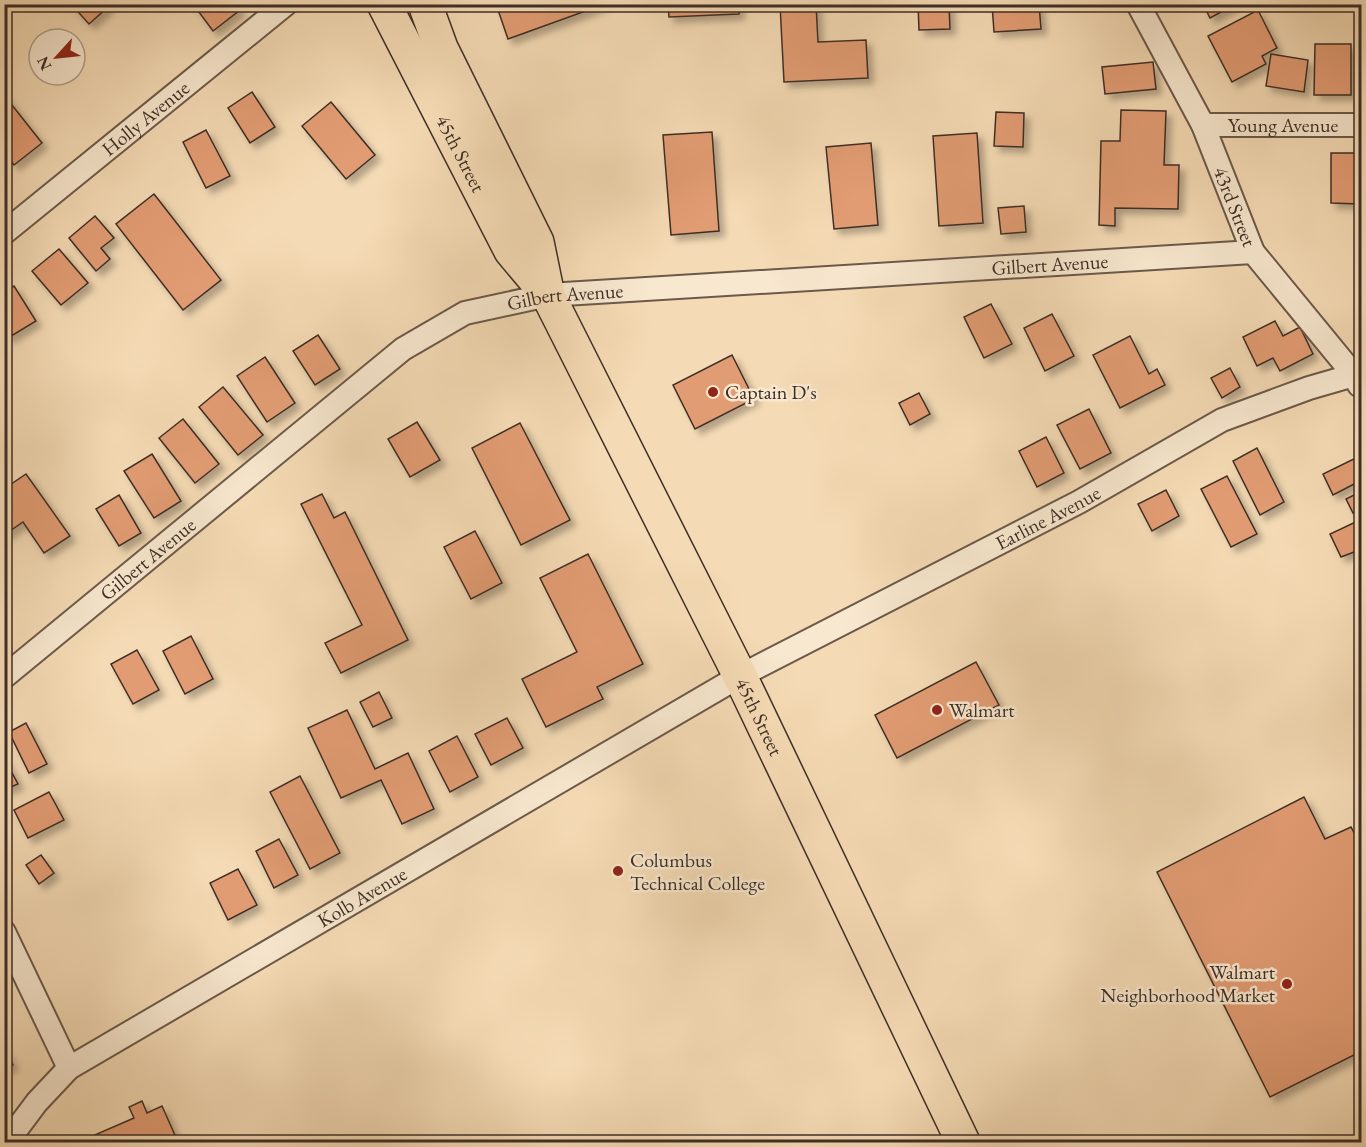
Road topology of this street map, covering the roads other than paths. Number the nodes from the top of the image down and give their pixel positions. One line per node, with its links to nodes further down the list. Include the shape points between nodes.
1 (286, 4): 9 (street, Holly Avenue)
2 (425, 4): 6 (main road, 45th Street)
3 (438, 4): 6 (main road)
4 (1138, 4): 7 (street, 43rd Street)
5 (384, 5): 11 (main road, 45th Street, via 511,251)
6 (441, 48): 11 (main road, 45th Street, via 537,242)
7 (1203, 125): 8 (street, Young Avenue); 10 (street, 43rd Street)
8 (1362, 125)
9 (4, 233)
10 (1253, 252): 11 (street, Gilbert Avenue); 12 (street, 43rd Street)
11 (548, 295): 13 (main road, 45th Street); 14 (street, Gilbert Avenue, via 465,313 403,349)
12 (1359, 380): 13 (street, Earline Avenue, via 1309,388 1222,420 1078,502)
13 (740, 676): 16 (street, Kolb Avenue); 18 (main road, 45th Street)
14 (4, 677)
15 (4, 932): 16 (street)
16 (69, 1068): 17 (street, Kolb Avenue, via 37,1102)
17 (7, 1143)
18 (963, 1143)

